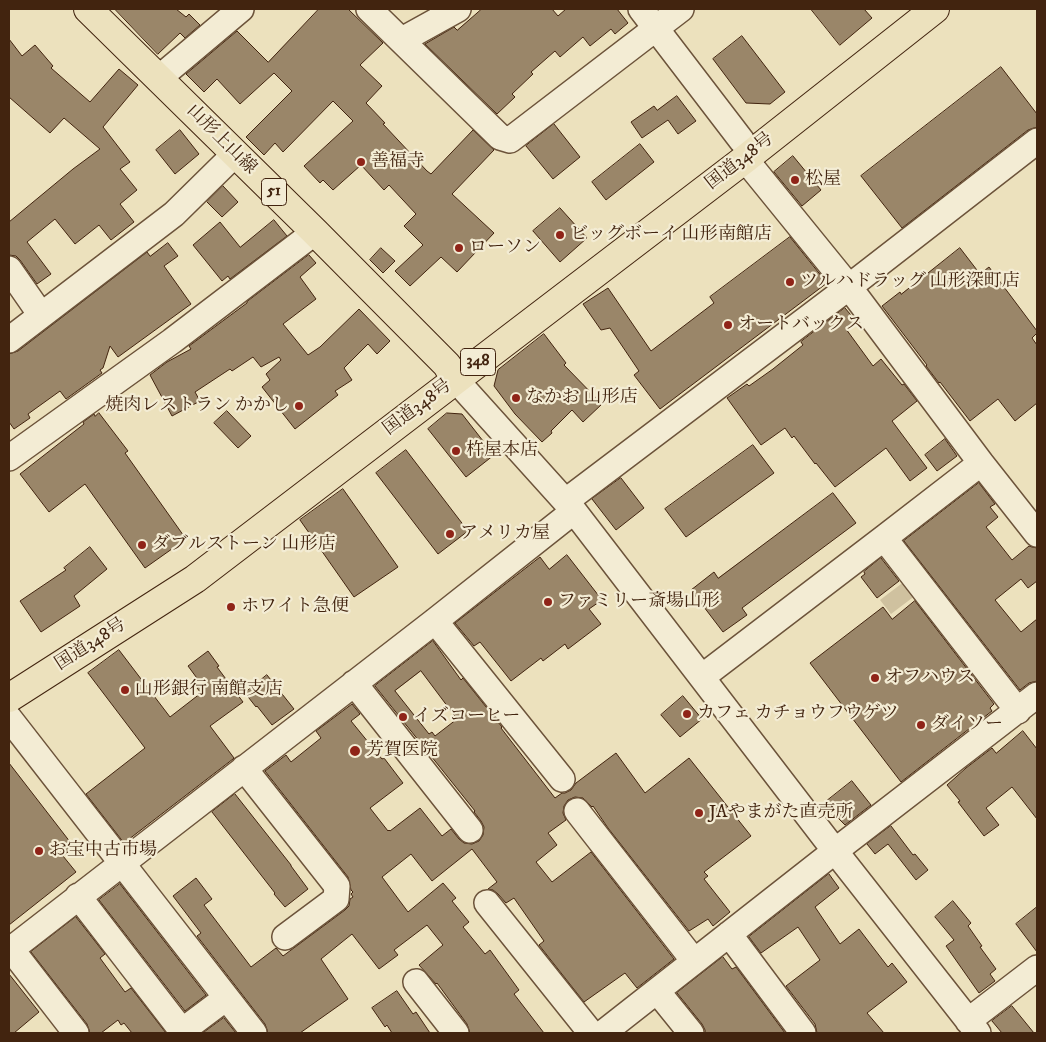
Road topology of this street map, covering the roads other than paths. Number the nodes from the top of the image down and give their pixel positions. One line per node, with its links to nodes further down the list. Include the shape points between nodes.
1 (88, 9): 10 (main road, 山形上山線 / 51)
2 (241, 9): 10 (street)
3 (369, 9): 9 (street)
4 (458, 9): 9 (street)
5 (681, 9): 8 (street)
6 (911, 9): 12 (main road, 国道348号 / 348)
7 (935, 9): 12 (main road, 国道348号 / 348)
8 (649, 18): 9 (street, via 510,140 500,137); 12 (street)
9 (402, 40)
10 (160, 78): 13 (main road, 山形上山線 / 51)
11 (1037, 141): 16 (street)
12 (744, 150): 16 (street); 19 (main road, 国道348号 / 348)
13 (235, 154): 14 (main road, 山形上山線 / 51); 17 (street, via 174,214)
14 (315, 232): 19 (main road, 山形上山線 / 51); 20 (street, via 172,341)
15 (9, 270): 17 (street)
16 (849, 287): 21 (street); 22 (street)
17 (41, 315): 18 (street)
18 (9, 340)
19 (451, 372): 22 (street); 28 (main road, 国道348号 / 348, via 187,566); 30 (main road, 国道348号 / 348, via 195,579)
20 (9, 458)
21 (981, 463): 23 (street); 24 (street)
22 (570, 506): 25 (street); 26 (street)
23 (1037, 534)
24 (884, 538): 26 (street); 31 (street)
25 (435, 621): 27 (street); 34 (street)
26 (702, 677): 37 (street)
27 (354, 683): 33 (street); 36 (street)
28 (9, 684)
29 (1037, 695): 31 (street)
30 (9, 698)
31 (1018, 711): 37 (street)
32 (9, 718): 38 (street)
33 (244, 768): 38 (street); 42 (street, via 337,886 336,899)
34 (562, 779)
35 (577, 811): 44 (street)
36 (470, 830)
37 (835, 851): 41 (street); 49 (street)
38 (122, 863): 39 (street); 48 (street)
39 (78, 896): 43 (street); 48 (street, via 182,1030)
40 (487, 903): 53 (street)
41 (729, 934): 44 (street); 56 (street)
42 (285, 937)
43 (10, 950): 50 (street)
44 (694, 961): 47 (street)
45 (1037, 968): 49 (street)
46 (416, 982): 52 (street)
47 (657, 990): 54 (street); 55 (street)
48 (226, 998): 51 (street)
49 (973, 1027)
50 (76, 1033)
51 (254, 1033)
52 (456, 1033)
53 (591, 1033)
54 (603, 1033)
55 (691, 1033)
56 (803, 1033)

